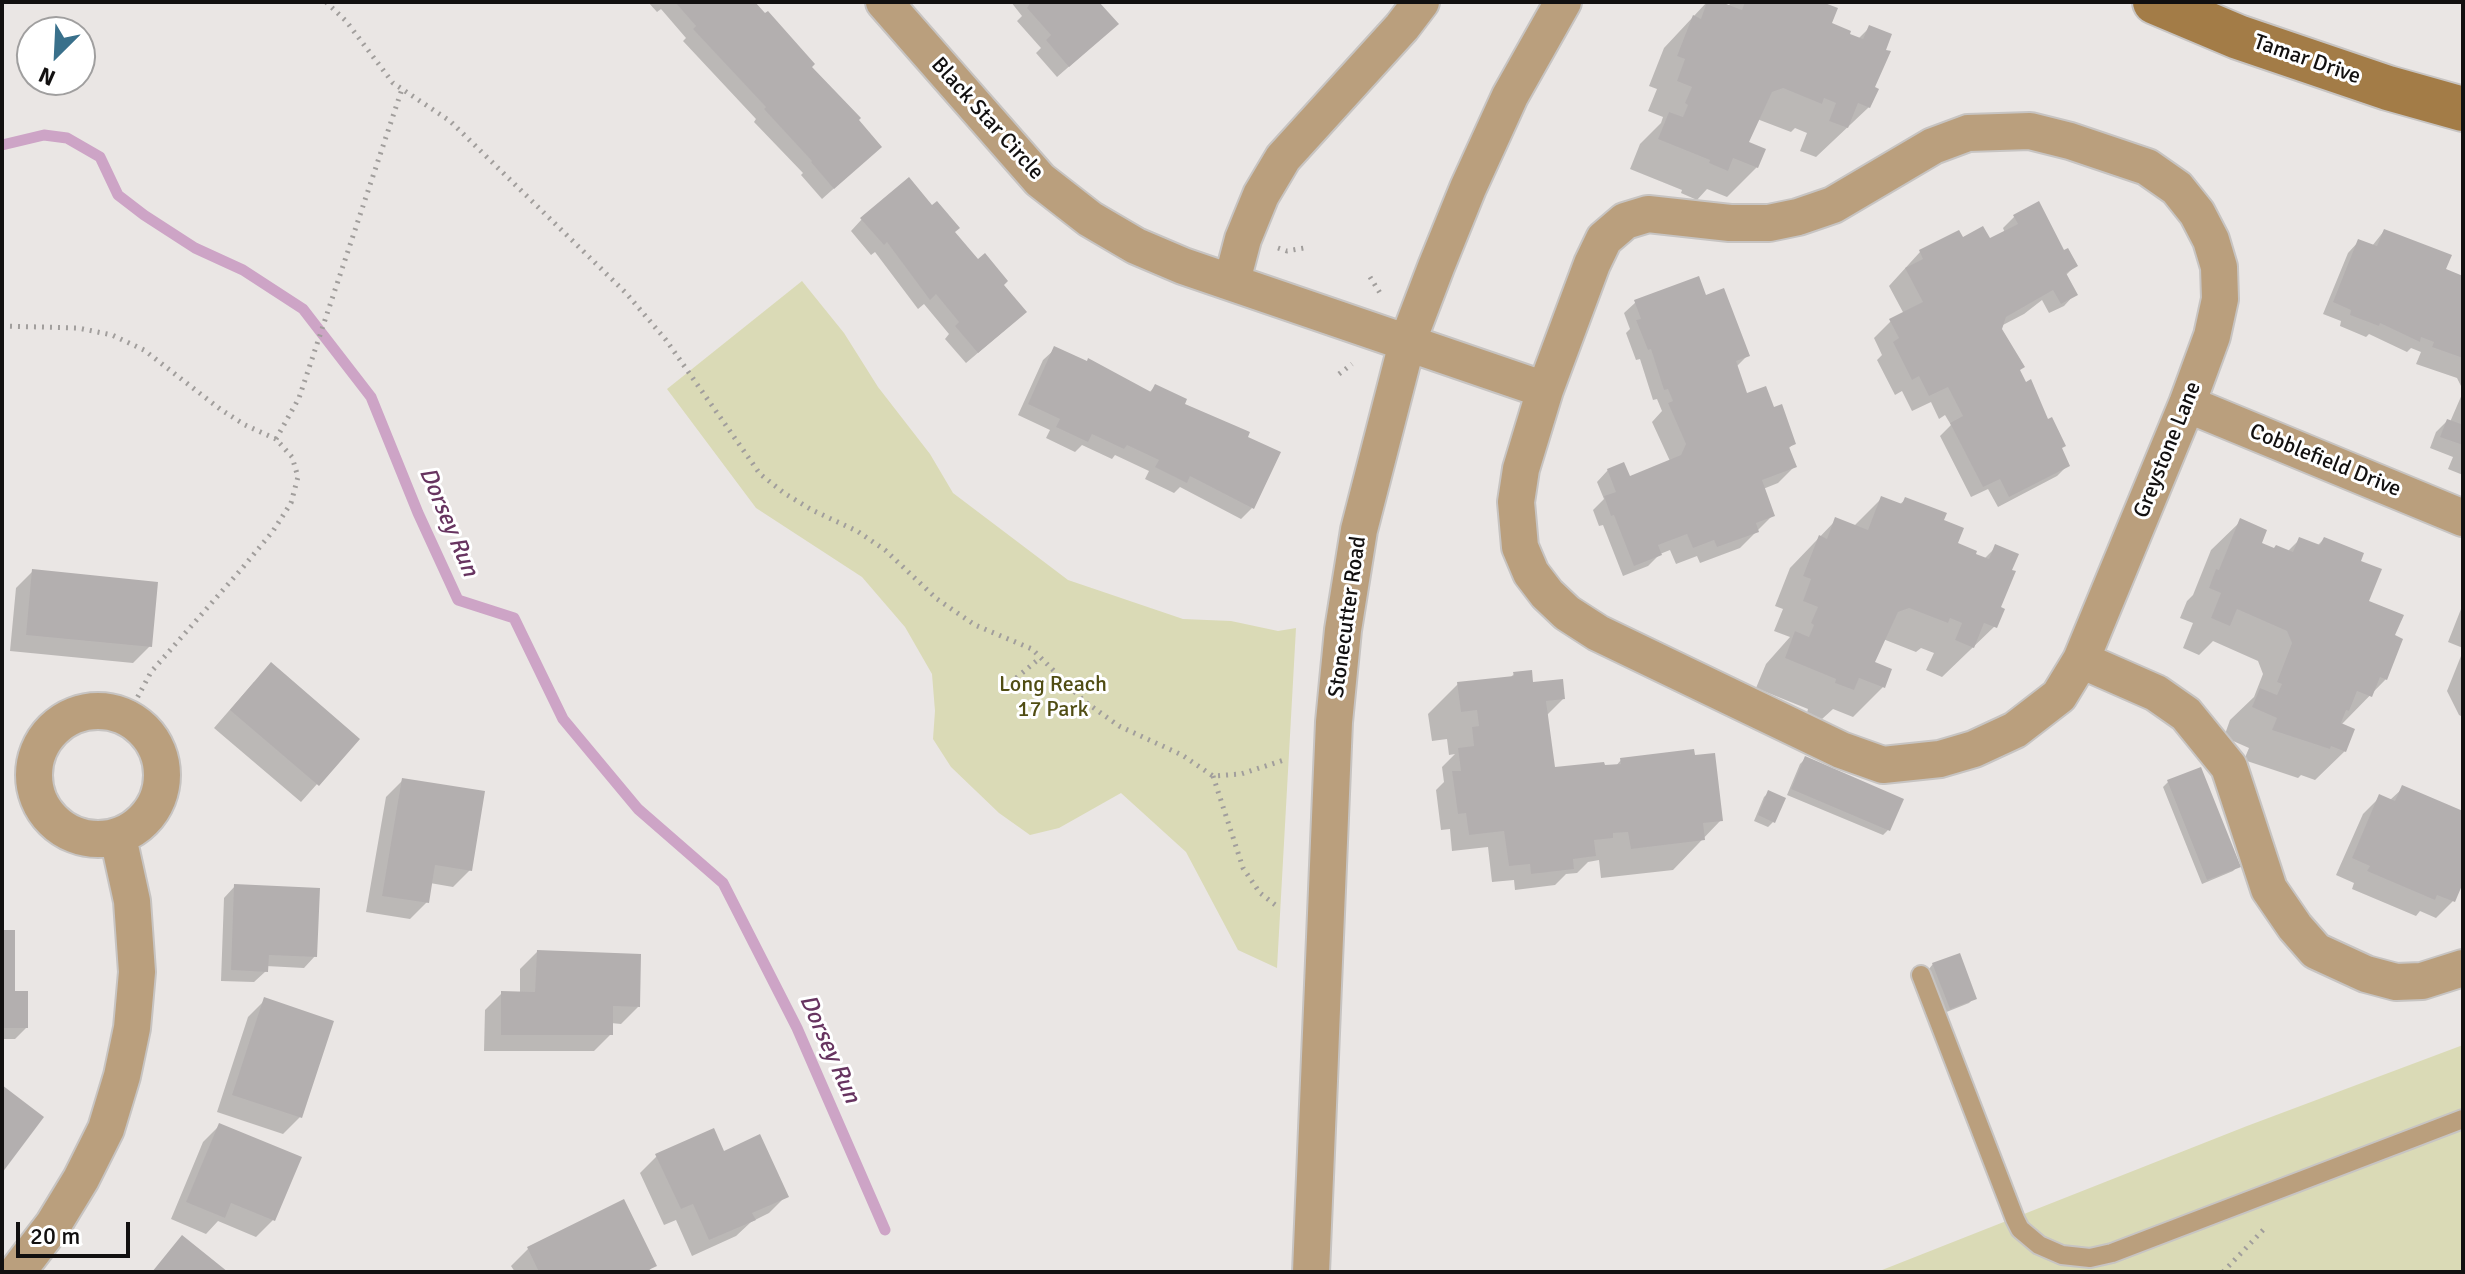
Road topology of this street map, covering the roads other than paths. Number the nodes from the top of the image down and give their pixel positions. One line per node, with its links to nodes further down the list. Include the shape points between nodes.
1 (884, 2): 6 (street, Black Star Circle, via 1040,180 1136,246)
2 (1421, 2): 6 (street, via 1283,158 1261,195)
3 (1563, 2): 7 (street, Stonecutter Road, via 1510,96)
4 (2155, 2): 5 (street, Tamar Drive, via 2238,37)
5 (2463, 109)
6 (1232, 281): 7 (street, Black Star Circle)
7 (1407, 343): 8 (street); 17 (street, Stonecutter Road, via 1359,530 1343,630)
8 (1545, 390): 9 (street, Greystone Lane, via 1592,264 1604,239 1625,221 1648,214 1730,223 1798,217 1833,205 1933,146 1968,133 2030,131 2147,167 2177,188 2197,213 2219,267 2220,299); 11 (street, Greystone Lane, via 1521,469 1516,502 1520,547 1547,594 1598,633 1841,750 1883,765 1940,759 2015,730 2059,696)
9 (2187, 404): 10 (street, Cobblefield Drive); 11 (street, Greystone Lane)
10 (2463, 518)
11 (2081, 660): 13 (street, via 2156,693 2186,714 2229,767 2269,889 2316,951 2396,982 2422,981)
12 (118, 837): 12 (street, via 150,813 160,795 162,766 156,744 127,717 102,710 78,713 59,723 40,746 33,774 37,795 46,814 64,830 90,839); 16 (street, via 132,901 137,972 122,1076 106,1129 81,1179)
13 (2463, 968)
14 (1921, 975): 15 (lane, via 2020,1229 2062,1255 2090,1258 2112,1253)
15 (2463, 1119)
16 (17, 1272)
17 (1311, 1272)

